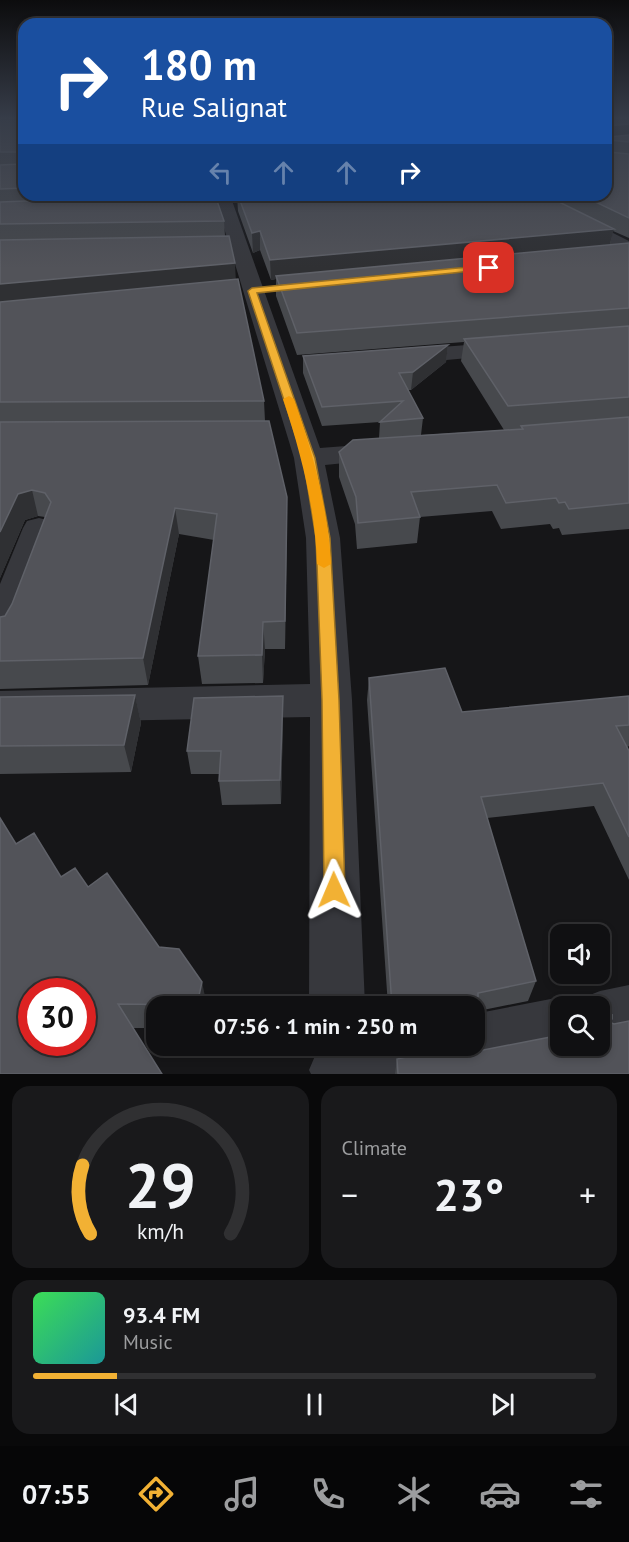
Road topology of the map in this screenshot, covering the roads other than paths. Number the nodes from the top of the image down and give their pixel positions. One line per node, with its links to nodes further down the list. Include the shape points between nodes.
1 (537, 201): 3 (street)
2 (225, 202): 8 (street, via 230,247 256,290 287,365)
3 (629, 248)
4 (629, 254): 5 (street)
5 (601, 256)
6 (524, 347): 7 (street)
7 (375, 359)
8 (294, 443): 9 (street); 12 (street, via 323,538)
9 (416, 449)
10 (39, 528): 11 (street)
11 (0, 631)
12 (330, 700): 13 (street); 14 (street)
13 (0, 707)
14 (337, 996)
15 (629, 1013): 16 (street)
16 (610, 1017)
17 (550, 1028): 18 (street)
18 (485, 1041)
19 (390, 1056): 20 (street)
20 (339, 1063)

